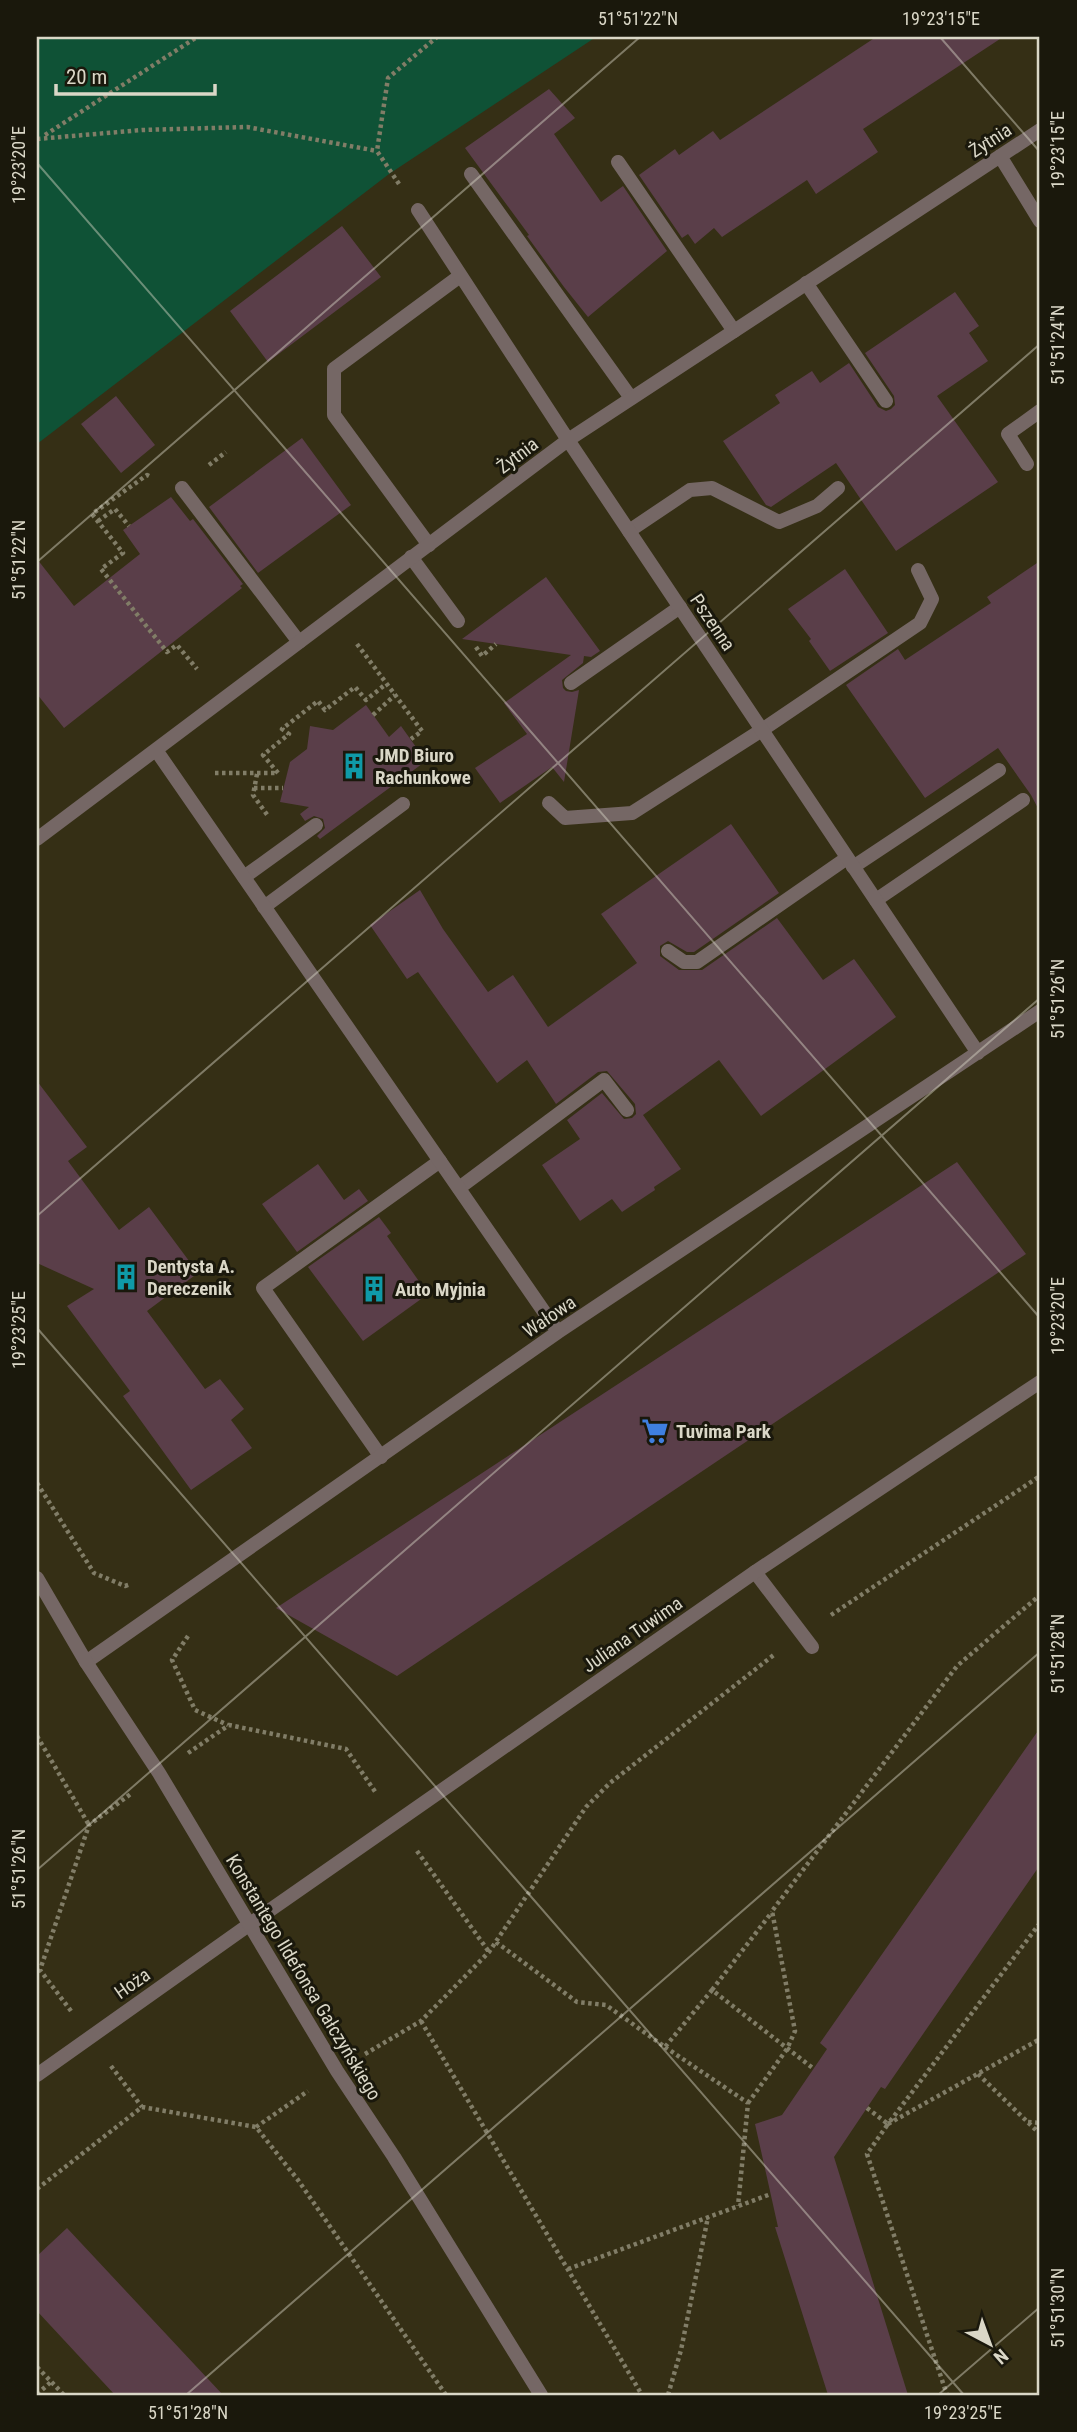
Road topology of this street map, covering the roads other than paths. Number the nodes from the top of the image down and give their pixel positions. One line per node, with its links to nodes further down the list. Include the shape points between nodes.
1 (1040, 130): 2 (street, Żytnia)
2 (1000, 156): 6 (street); 8 (street, Żytnia)
3 (618, 162): 9 (street)
4 (471, 174): 10 (street)
5 (418, 210): 7 (street, Pszenna)
6 (1040, 221)
7 (460, 276): 13 (street, Pszenna); 18 (street, via 334,369 334,415)
8 (806, 283): 9 (street, Żytnia); 11 (street)
9 (734, 331): 10 (street, Żytnia)
10 (631, 398): 13 (street, Żytnia)
11 (886, 401)
12 (1040, 411): 14 (street, via 1008,434)
13 (568, 440): 17 (street, Pszenna); 18 (street, Żytnia)
14 (1027, 464)
15 (182, 488): 23 (street)
16 (838, 488): 17 (street, via 817,506 779,522 712,488 690,490)
17 (629, 531): 21 (street, Pszenna)
18 (429, 545): 19 (street, Żytnia)
19 (411, 557): 22 (street); 23 (street, Żytnia)
20 (918, 570): 25 (street, via 932,599 920,622)
21 (680, 607): 24 (street); 25 (street, Pszenna)
22 (458, 621)
23 (299, 642): 26 (street, Żytnia)
24 (571, 683)
25 (762, 730): 29 (street, via 632,813 565,818); 33 (street, Pszenna)
26 (156, 750): 32 (street, Żytnia); 34 (street)
27 (999, 769): 33 (street)
28 (1023, 800): 35 (street)
29 (549, 803)
30 (403, 804): 36 (street)
31 (316, 825): 34 (street)
32 (37, 839)
33 (850, 862): 35 (street, Pszenna); 37 (street, via 697,962 684,962)
34 (244, 877): 36 (street)
35 (876, 900): 39 (street, Pszenna)
36 (264, 907): 41 (street)
37 (668, 951)
38 (1040, 1012): 39 (street, Wałowa)
39 (978, 1053): 43 (street, Wałowa)
40 (627, 1110): 42 (street, via 604,1080)
41 (440, 1161): 42 (street); 45 (street, via 263,1288)
42 (459, 1188): 43 (street)
43 (558, 1332): 45 (street, Wałowa)
44 (1040, 1382): 46 (street, Juliana Tuwima)
45 (381, 1457): 49 (street, Wałowa)
46 (755, 1572): 48 (street); 50 (street, Juliana Tuwima)
47 (37, 1578): 49 (street, Konstantego Ildefonsa Gałczyńskiego)
48 (812, 1647)
49 (86, 1662): 50 (street, Konstantego Ildefonsa Gałczyńskiego)
50 (250, 1924): 51 (street, Hoża); 52 (street, Konstantego Ildefonsa Gałczyńskiego)
51 (37, 2075)
52 (541, 2395)

